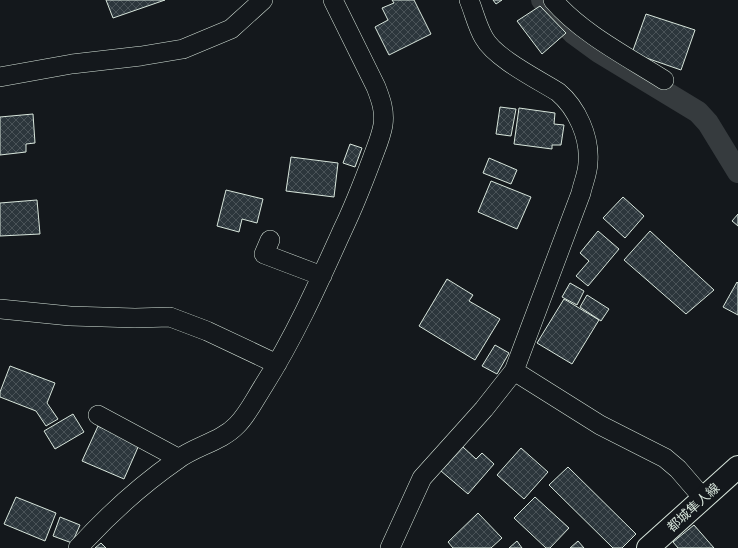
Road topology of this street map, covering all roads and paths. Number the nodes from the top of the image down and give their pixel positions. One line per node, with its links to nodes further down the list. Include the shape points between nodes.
1 (263, 0): 5 (street, via 232,29 183,49)
2 (333, 0): 8 (street, via 376,87 384,114 380,138 359,193)
3 (469, 0): 11 (street, via 483,37 498,55 558,92 574,110 581,124 589,161 580,193)
4 (553, 0): 6 (street, via 602,41)
5 (0, 77)
6 (664, 80)
7 (270, 240): 8 (street, via 264,254)
8 (322, 276): 10 (street)
9 (0, 309): 10 (street, via 70,316 170,317 207,331)
10 (277, 364): 13 (street, via 247,413 233,429 207,445)
11 (514, 371): 15 (street, via 600,425 664,458 678,469); 17 (street, via 484,409 422,478)
12 (98, 415): 13 (street)
13 (178, 458): 16 (street, via 134,493)
14 (738, 467): 15 (main road, 都城隼人線)
15 (704, 498): 18 (main road, 都城隼人線)
16 (78, 548)
17 (390, 548)
18 (648, 548)

